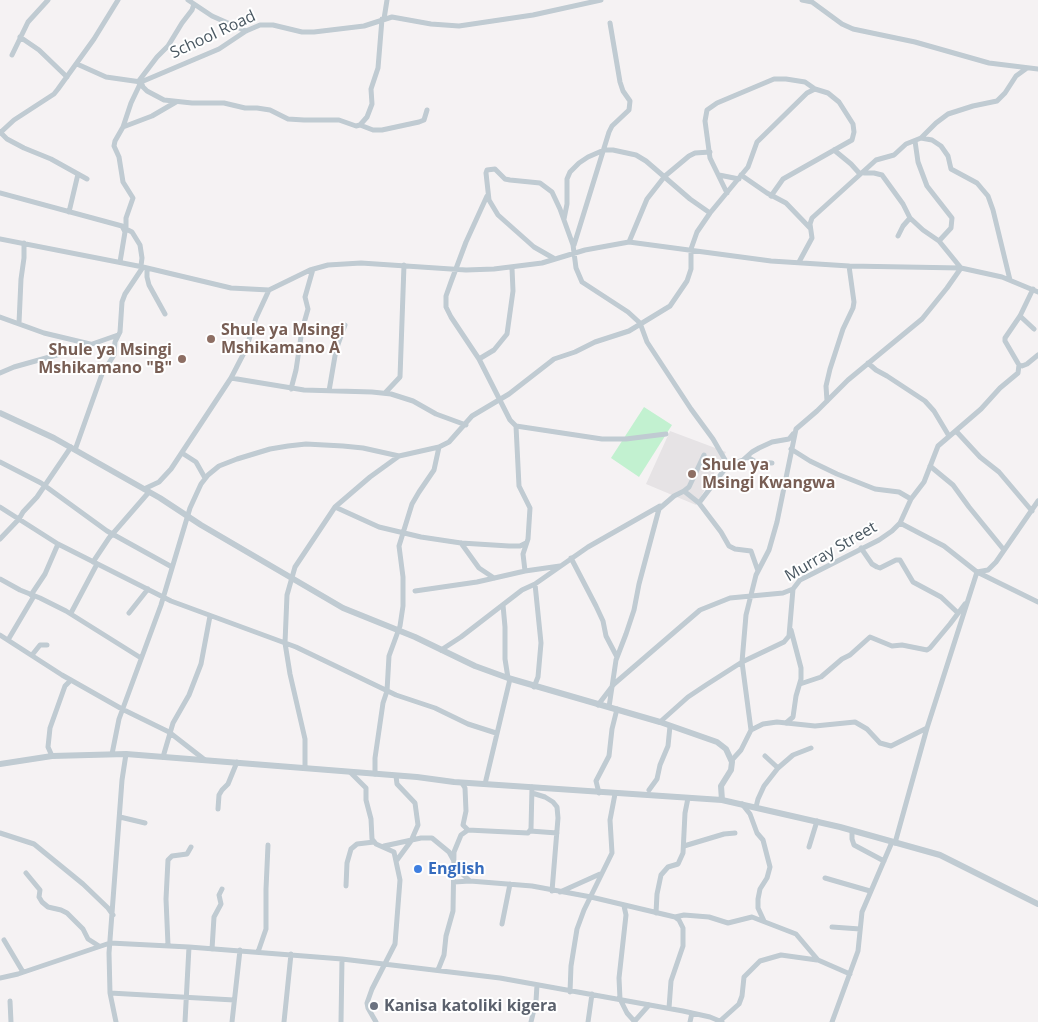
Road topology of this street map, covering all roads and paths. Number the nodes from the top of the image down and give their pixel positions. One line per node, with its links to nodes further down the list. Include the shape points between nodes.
1 (48, 0): 11 (street, via 28,22)
2 (118, 0): 13 (street)
3 (188, 0): 7 (street)
4 (387, 0): 8 (street)
5 (601, 0): 8 (street, School Road, via 460,26 392,17)
6 (802, 0): 14 (street, via 814,3 853,29 989,63)
7 (194, 4): 10 (street); 17 (street, via 168,46)
8 (383, 19): 10 (street, School Road, via 364,26 314,32 266,24); 21 (street, via 378,68 371,89 372,104)
9 (610, 23): 25 (street, via 620,82 630,101 628,110 612,126)
10 (246, 31): 17 (street, School Road, via 219,49)
11 (20, 37): 12 (street); 16 (street)
12 (12, 55)
13 (76, 64): 16 (street); 17 (street, via 106,77)
14 (1028, 68): 15 (street); 24 (street, via 1016,76 1000,99 948,114)
15 (1038, 69)
16 (67, 77): 23 (street, via 54,94 28,109)
17 (139, 82): 19 (street, via 155,96); 22 (street)
18 (815, 89): 26 (street, via 828,93 838,102 853,124 852,140); 27 (street, via 805,82 774,79 710,106 705,114); 32 (street, via 762,136)
19 (177, 102): 21 (street, via 224,103 263,108 288,118 339,120); 22 (street)
20 (427, 110): 21 (street, via 424,120 419,122 377,130)
21 (360, 125)
22 (123, 127): 42 (street, via 114,148 119,157 123,182 133,198)
23 (0, 132): 28 (street, via 24,148)
24 (918, 139): 30 (street, via 894,155 876,160); 46 (street, via 918,162 927,186 952,218 951,228); 62 (street, via 927,138 941,146 951,169 977,183 988,196)
25 (604, 150): 31 (street, via 636,154); 41 (street, via 579,163 568,175 568,204); 49 (street)
26 (834, 150): 30 (street); 37 (street, via 783,179)
27 (710, 152): 29 (street); 31 (street, via 689,156)
28 (78, 174): 33 (street); 38 (street)
29 (719, 174): 32 (street); 36 (street)
30 (862, 174): 40 (street, via 882,175); 43 (street, via 817,212)
31 (665, 176): 39 (street, via 690,200); 47 (street, via 648,199)
32 (740, 177): 36 (street); 37 (street)
33 (87, 179)
34 (0, 193): 38 (street)
35 (488, 193): 41 (street, via 488,169 495,169 505,179 540,183 554,196); 52 (street, via 498,215 534,247); 61 (street)
36 (727, 193): 39 (street)
37 (771, 196): 43 (street, via 792,208)
38 (69, 212): 42 (street)
39 (710, 213): 50 (street, via 697,232)
40 (910, 218): 44 (street); 46 (street)
41 (564, 219): 49 (street)
42 (125, 228): 53 (street); 57 (street, via 132,232 140,245)
43 (810, 228): 54 (street, via 812,238)
44 (898, 236)
45 (0, 239): 48 (street)
46 (939, 241): 59 (street)
47 (629, 242): 50 (street); 51 (street)
48 (24, 243): 53 (street); 69 (street)
49 (574, 246): 51 (street)
50 (691, 250): 54 (street); 68 (street, via 691,269 679,295 670,306)
51 (575, 253): 52 (street); 68 (street, via 576,268 582,282)
52 (555, 259): 58 (street)
53 (120, 262): 57 (street)
54 (798, 262): 56 (street)
55 (404, 265): 60 (street, via 347,263); 61 (street); 82 (street, via 400,378)
56 (849, 266): 59 (street); 84 (street, via 854,302 830,369)
57 (144, 267): 63 (street, via 232,288); 65 (street, via 149,285); 72 (street, via 122,302)
58 (512, 268): 61 (street); 75 (street, via 507,334 494,350)
59 (961, 268): 62 (street); 76 (street, via 922,319)
60 (313, 269): 63 (street); 80 (street)
61 (455, 269): 75 (street, via 446,296 446,307)
62 (1010, 280): 64 (street)
63 (269, 290): 79 (street)
64 (1036, 290): 66 (street)
65 (165, 314)
66 (1020, 316): 71 (street); 77 (street, via 1005,342)
67 (0, 317): 69 (street)
68 (640, 323): 83 (street, via 628,331 554,359); 101 (street, via 648,342)
69 (19, 324): 73 (street)
70 (345, 325): 81 (street, via 336,350)
71 (1034, 330)
72 (119, 334): 73 (street); 93 (street, via 114,355 102,374)
73 (90, 344): 78 (street)
74 (1038, 355): 77 (street, via 1027,364)
75 (479, 359): 83 (street)
76 (868, 363): 84 (street); 91 (street, via 925,401)
77 (1019, 365): 89 (street, Murray Street, via 1016,375)
78 (0, 373)
79 (231, 378): 80 (street); 95 (street)
80 (291, 389): 81 (street)
81 (329, 391): 82 (street)
82 (386, 393): 86 (street)
83 (499, 401): 86 (street, via 476,413); 87 (street)
84 (827, 401): 88 (street)
85 (0, 413): 93 (street)
86 (466, 425): 92 (street, via 453,439)
87 (516, 426): 90 (street, via 602,440); 121 (street, via 519,486 530,508)
88 (795, 431): 94 (street); 98 (street, via 788,440 772,442)
89 (956, 431): 91 (street, Murray Street); 113 (street, via 999,472)
90 (666, 434)
91 (949, 436): 102 (street, Murray Street, via 938,446)
92 (439, 447): 97 (street); 118 (street, via 434,470 418,492)
93 (73, 449): 104 (street); 105 (street)
94 (791, 449): 107 (street, via 837,474 876,489 899,492); 130 (street, via 777,522 769,550)
95 (182, 453): 103 (street, via 196,462); 105 (street, via 166,476)
96 (704, 455): 106 (street)
97 (399, 456): 103 (street, via 343,446 306,444 270,448 219,466); 112 (street)
98 (747, 457): 100 (street); 101 (street)
99 (0, 462): 104 (street)
100 (772, 464)
101 (728, 465): 109 (street)
102 (930, 466): 107 (street, Murray Street, via 924,482); 124 (street, via 959,491)
103 (205, 478): 114 (street)
104 (45, 485): 115 (street); 117 (street)
105 (146, 490): 114 (street); 117 (street)
106 (684, 491): 109 (street); 110 (street)
107 (911, 499): 116 (street, Murray Street)
108 (1038, 501): 113 (street)
109 (699, 503): 130 (street, via 729,546 751,551)
110 (661, 506): 125 (street); 159 (street, via 634,610)
111 (0, 507): 115 (street)
112 (334, 507): 118 (street); 132 (street)
113 (1032, 511): 124 (street)
114 (188, 517): 128 (street); 132 (street)
115 (20, 519): 119 (street); 122 (street)
116 (900, 523): 123 (street, Murray Street, via 885,536); 131 (street, via 944,546)
117 (113, 534): 126 (street); 128 (street)
118 (402, 534): 120 (street); 150 (street, via 399,550 403,604)
119 (0, 539)
120 (461, 543): 121 (street, via 509,546); 133 (street, via 478,568)
121 (526, 543): 129 (street, via 523,554)
122 (58, 544): 126 (street); 139 (street, via 46,574)
123 (861, 548): 137 (street, Murray Street, via 800,580); 145 (street, via 872,564 880,568 900,560 913,582 941,597)
124 (1004, 550): 131 (street, via 988,570)
125 (571, 558): 127 (street); 159 (street)
126 (95, 563): 136 (street); 146 (street)
127 (562, 566): 129 (street); 135 (street)
128 (172, 567): 140 (street)
129 (525, 571): 133 (street)
130 (758, 571): 141 (street)
131 (977, 572): 142 (street); 143 (street)
132 (291, 578): 150 (street, via 343,608); 153 (street)
133 (494, 578): 138 (street)
134 (0, 579): 139 (street)
135 (535, 584): 144 (street); 166 (street, via 541,643)
136 (148, 589): 140 (street); 147 (street)
137 (793, 589): 141 (street, Murray Street, via 783,594); 149 (street)
138 (415, 591)
139 (32, 595): 146 (street); 152 (street)
140 (163, 596): 148 (street); 160 (street)
141 (751, 597): 161 (street, via 744,628); 165 (street, Murray Street, via 727,599 700,610)
142 (966, 602): 145 (street); 175 (street)
143 (1038, 602)
144 (503, 605): 157 (street); 162 (street, via 504,659)
145 (958, 612): 164 (street, via 927,650 892,646 870,637 821,676)
146 (71, 613): 160 (street)
147 (129, 613)
148 (210, 616): 153 (street); 177 (street, via 201,664)
149 (790, 626): 154 (street, via 789,636); 156 (street)
150 (398, 630): 157 (street); 167 (street, via 390,656)
151 (0, 635): 152 (street)
152 (8, 640): 158 (street)
153 (285, 643): 167 (street); 189 (street, via 305,739)
154 (782, 644): 156 (street); 161 (street)
155 (47, 645): 158 (street, via 40,645)
156 (795, 647): 164 (street, via 801,671)
157 (441, 650): 162 (street)
158 (32, 655): 163 (street)
159 (617, 657): 165 (street)
160 (141, 658): 170 (street)
161 (742, 662): 173 (street, via 688,697); 176 (street)
162 (509, 679): 166 (street); 178 (street)
163 (71, 680): 170 (street); 182 (street, via 65,686 50,728 48,747)
164 (800, 684): 172 (street)
165 (612, 686): 168 (street); 169 (street)
166 (534, 687): 168 (street)
167 (387, 691): 178 (street); 192 (street, via 375,753)
168 (598, 705): 169 (street)
169 (608, 707): 171 (street)
170 (122, 709): 177 (street); 180 (street)
171 (616, 710): 173 (street); 198 (street, via 609,756 596,781)
172 (793, 721): 175 (street, via 823,726 855,722 880,743 891,746); 176 (street, via 763,724)
173 (660, 722): 174 (street)
174 (670, 726): 186 (street, via 717,742); 197 (street, via 668,746 658,777)
175 (927, 728): 216 (street)
176 (751, 730): 186 (street)
177 (170, 732): 183 (street); 185 (street)
178 (496, 734): 195 (street)
179 (811, 748): 190 (street, via 793,755)
180 (112, 754): 181 (street); 182 (street)
181 (126, 754): 183 (street); 205 (street)
182 (52, 756): 188 (street)
183 (163, 756): 185 (street)
184 (765, 756): 190 (street)
185 (206, 760): 187 (street)
186 (732, 760): 201 (street, via 731,770 721,786)
187 (237, 762): 189 (street); 204 (street, via 228,784 219,795)
188 (0, 764)
189 (305, 768): 191 (street)
190 (778, 768): 203 (street, via 766,782)
191 (350, 772): 192 (street); 215 (street, via 366,788)
192 (375, 774): 193 (street)
193 (396, 776): 194 (street); 214 (street, via 397,784 416,805 418,826)
194 (462, 783): 195 (street); 208 (street, via 466,811 463,825)
195 (485, 784): 196 (street)
196 (532, 790): 198 (street); 209 (street); 212 (street, via 555,804)
197 (649, 790)
198 (599, 792): 199 (street)
199 (615, 794): 200 (street); 226 (street, via 610,820 612,853)
200 (688, 798): 201 (street); 219 (street)
201 (722, 800): 202 (street)
202 (742, 803): 203 (street); 242 (street, via 763,840 770,867 758,899)
203 (756, 807): 207 (street)
204 (218, 810)
205 (120, 817): 206 (street); 240 (street)
206 (145, 822)
207 (816, 822): 210 (street); 221 (street)
208 (468, 830): 209 (street); 224 (street, via 461,835 454,852)
209 (530, 831): 212 (street)
210 (852, 831): 216 (street); 223 (street, via 854,845)
211 (0, 833): 240 (street, via 35,844 83,884)
212 (557, 833): 233 (street)
213 (735, 833): 219 (street)
214 (411, 841): 218 (street); 222 (street); 224 (street, via 432,838 450,852)
215 (374, 842): 218 (street); 231 (street, via 356,844 351,849)
216 (894, 843): 223 (street); 237 (street, via 940,855)
217 (268, 845): 253 (street, via 266,928)
218 (384, 846): 222 (street, via 393,851)
219 (684, 846): 239 (street, via 678,863 668,867 660,877)
220 (191, 847): 249 (street, via 187,854 172,856 168,860)
221 (809, 847)
222 (396, 860): 257 (street, via 400,886 395,944)
223 (884, 861): 235 (street)
224 (454, 862): 228 (street); 229 (street)
225 (26, 873): 248 (street, via 40,890 42,902 66,913 83,929 88,939)
226 (600, 874): 234 (street); 236 (street)
227 (826, 878): 235 (street)
228 (470, 881): 229 (street); 230 (street)
229 (454, 882): 258 (street, via 453,912)
230 (510, 884): 233 (street); 243 (street)
231 (346, 886)
232 (222, 889): 251 (street, via 219,895 221,904 214,917)
233 (552, 890): 234 (street)
234 (560, 892): 236 (street)
235 (870, 892): 245 (street, via 862,912)
236 (591, 897): 238 (street); 263 (street, via 577,929)
237 (1038, 904)
238 (624, 906): 239 (street); 267 (street)
239 (656, 912): 241 (street)
240 (113, 916): 247 (street)
241 (675, 917): 242 (street, via 703,916 728,923 749,916); 271 (street, via 683,928 683,946 671,981)
242 (764, 921): 256 (street, via 796,934)
243 (502, 924)
244 (832, 927): 245 (street)
245 (860, 929): 260 (street, via 858,951)
246 (4, 940): 259 (street)
247 (110, 943): 248 (street); 249 (street); 264 (street)
248 (99, 946): 259 (street)
249 (168, 946): 250 (street)
250 (189, 947): 251 (street); 266 (street)
251 (212, 949): 252 (street)
252 (240, 950): 253 (street); 268 (street)
253 (258, 952): 254 (street)
254 (291, 954): 255 (street); 277 (street)
255 (342, 959): 257 (street); 278 (street)
256 (818, 960): 260 (street); 284 (street, via 781,955 760,961 744,978 741,1000)
257 (384, 964): 258 (street); 279 (street, via 367,1004)
258 (438, 970): 262 (street)
259 (24, 972): 261 (street)
260 (850, 974): 285 (street)
261 (0, 978)
262 (537, 985): 263 (street); 280 (street)
263 (570, 992): 265 (street)
264 (110, 993): 266 (street); 274 (street)
265 (592, 994): 267 (street); 281 (street)
266 (185, 997): 268 (street); 275 (street)
267 (620, 999): 270 (street); 282 (street)
268 (234, 1000): 276 (street)
269 (10, 1001): 273 (street)
270 (649, 1005): 271 (street); 282 (street)
271 (669, 1008): 272 (street)
272 (692, 1013): 283 (street); 284 (street)
273 (11, 1022)
274 (116, 1022)
275 (185, 1022)
276 (232, 1022)
277 (284, 1022)
278 (341, 1022)
279 (376, 1022)
280 (531, 1022)
281 (588, 1022)
282 (635, 1022)
283 (690, 1022)
284 (721, 1022)
285 (832, 1022)

